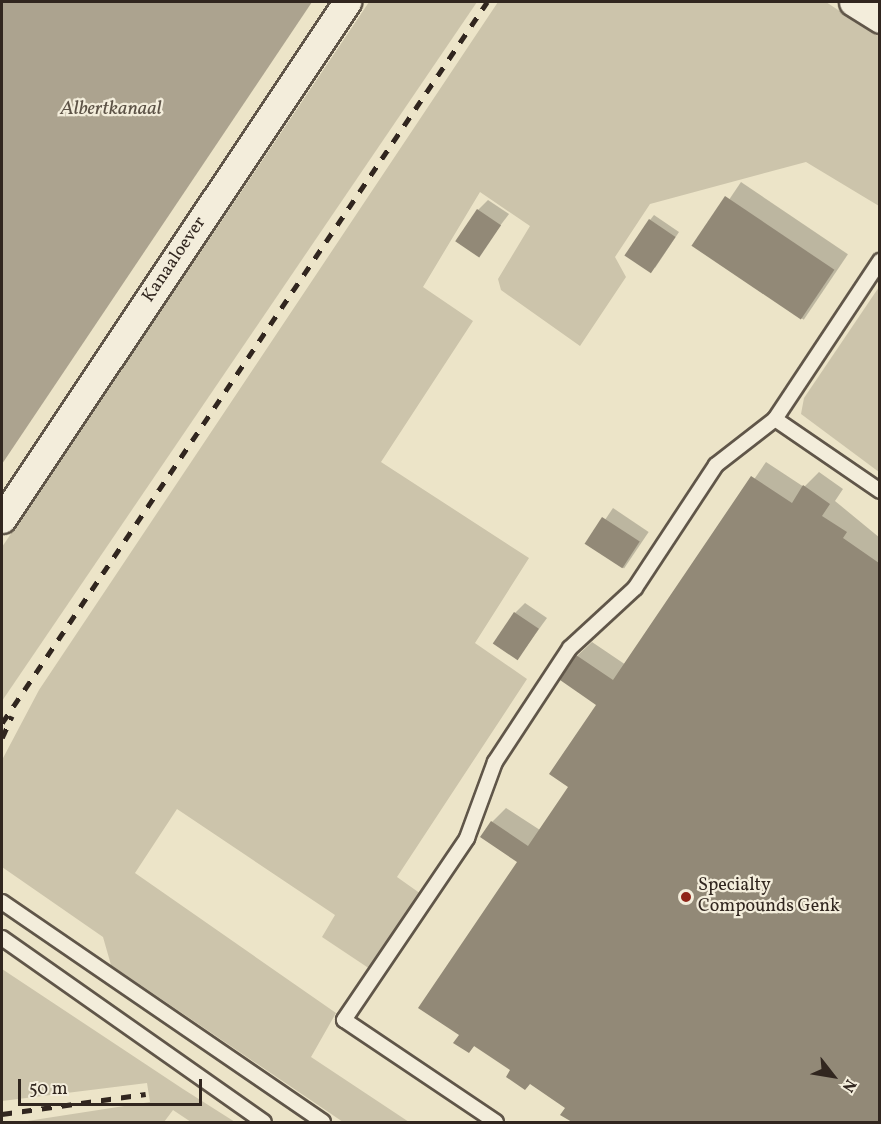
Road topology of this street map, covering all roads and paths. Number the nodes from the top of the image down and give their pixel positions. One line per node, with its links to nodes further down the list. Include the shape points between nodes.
1 (347, 2): 7 (street, Kanaaloever)
2 (853, 2): 3 (street)
3 (879, 19)
4 (879, 261): 5 (lane)
5 (775, 419): 6 (lane); 12 (lane, via 716,465 635,588 570,648 495,762 467,838 344,1020)
6 (879, 491)
7 (2, 519)
8 (2, 902): 11 (lane)
9 (2, 938): 10 (lane)
10 (264, 1122)
11 (323, 1122)
12 (496, 1122)

